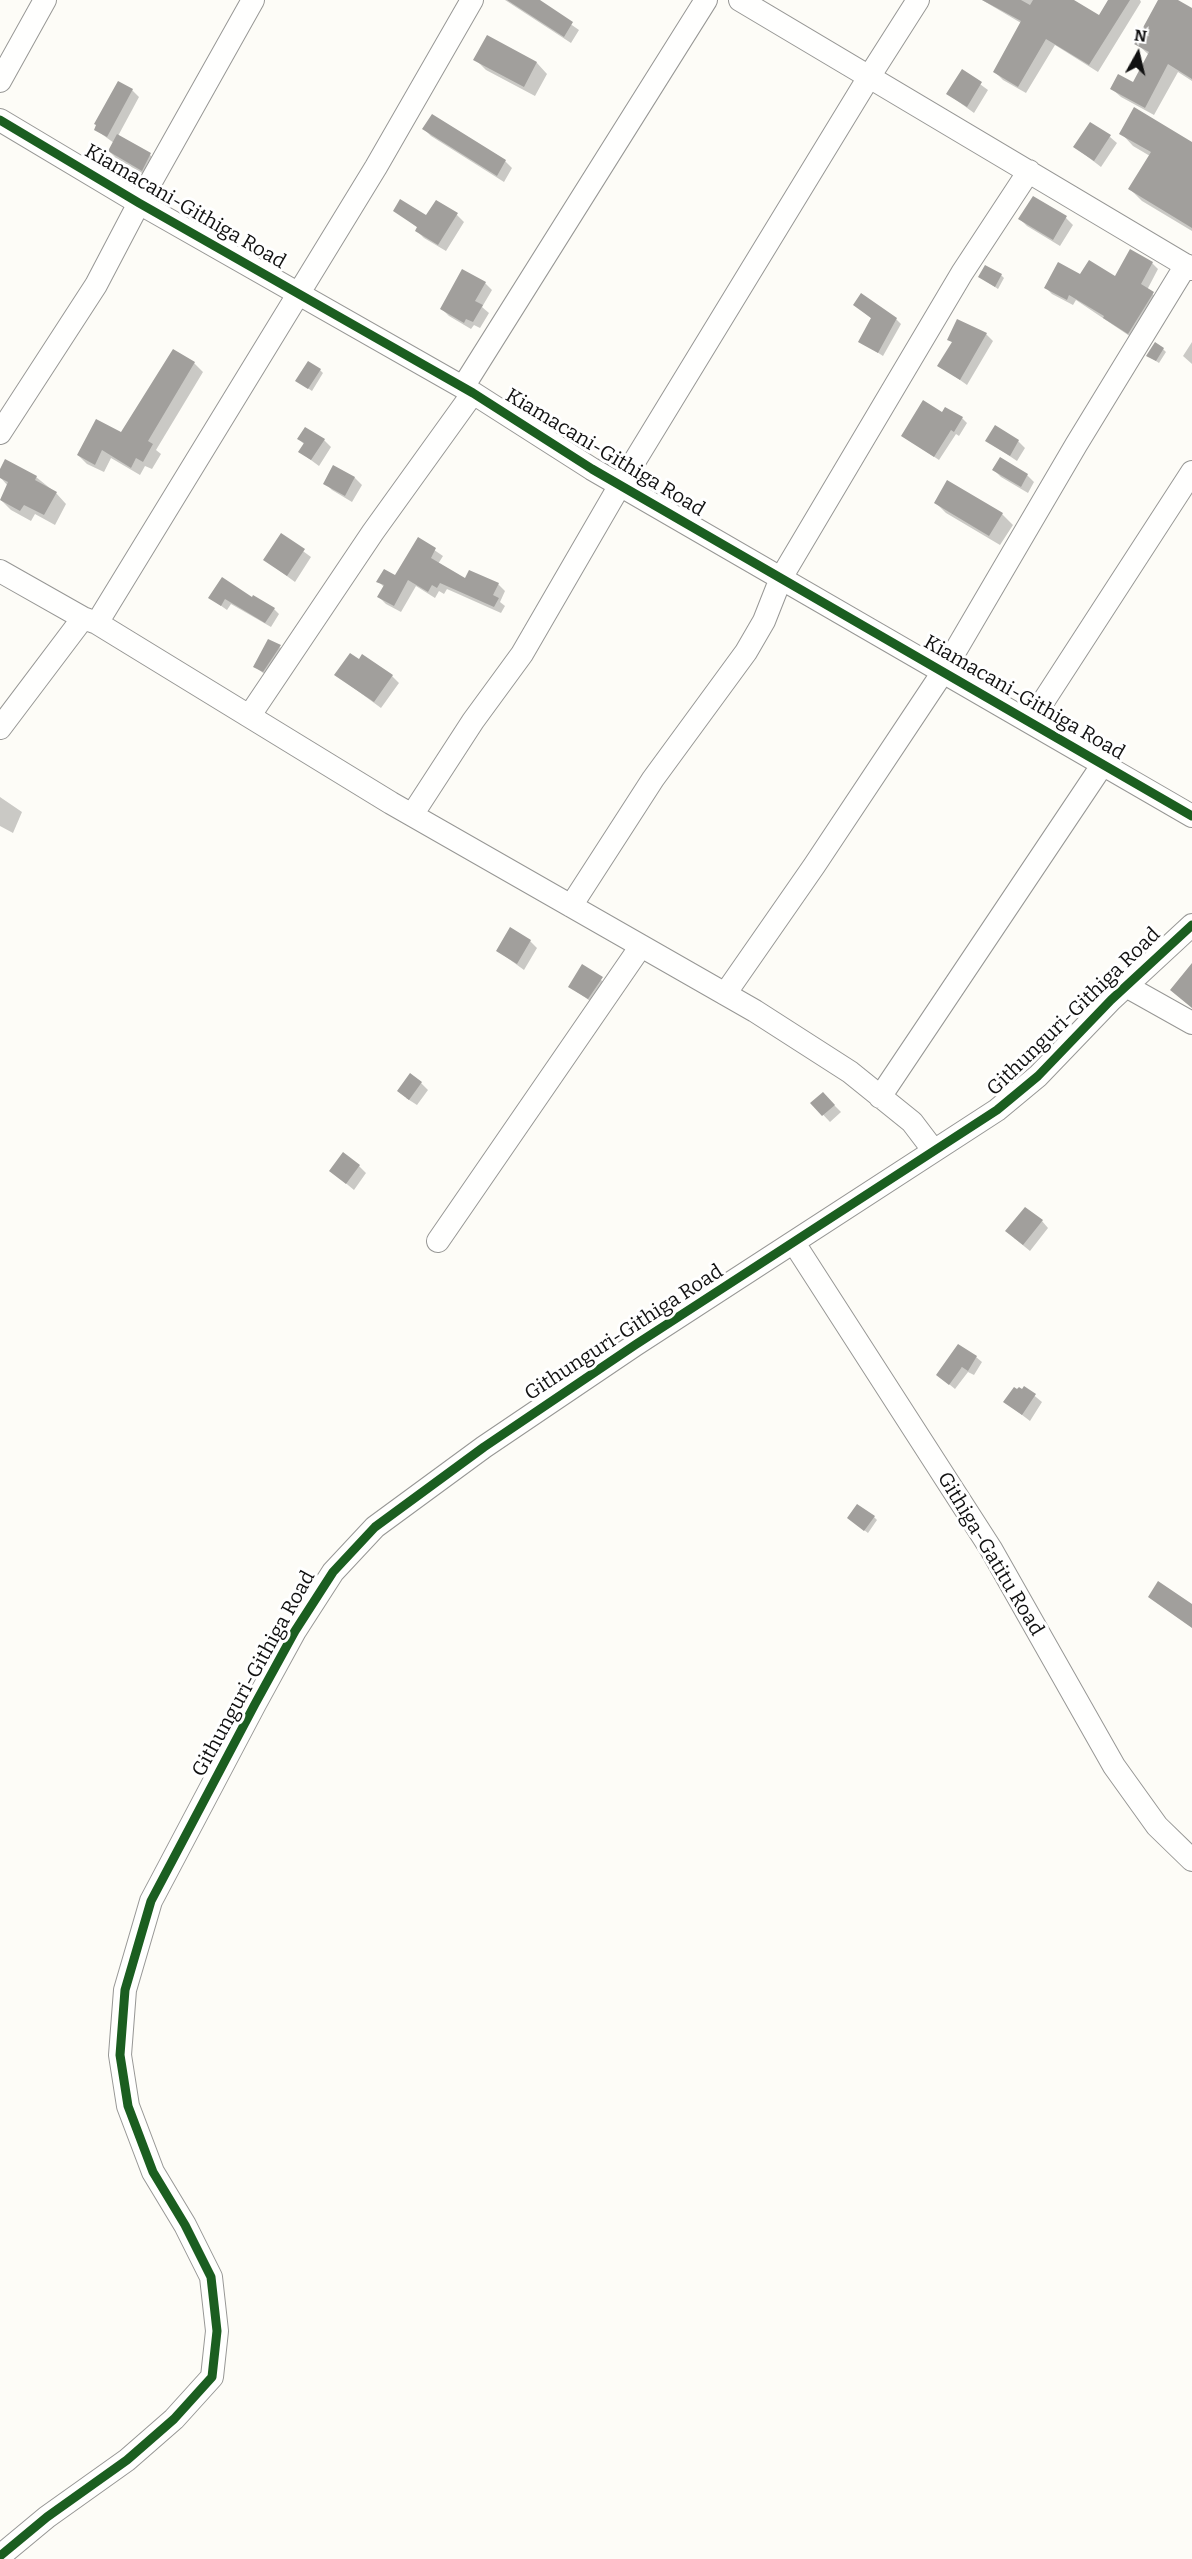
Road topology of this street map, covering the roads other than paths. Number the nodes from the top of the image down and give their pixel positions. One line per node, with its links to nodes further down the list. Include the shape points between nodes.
1 (45, 0): 8 (street)
2 (253, 0): 11 (street)
3 (472, 0): 13 (street)
4 (705, 0): 14 (street)
5 (740, 0): 7 (street)
6 (918, 0): 7 (street)
7 (868, 76): 10 (street); 17 (street)
8 (0, 81)
9 (0, 120): 11 (street, Kiamacani-Githiga Road)
10 (1029, 171): 12 (street); 19 (street, via 962,273)
11 (138, 203): 13 (street, Kiamacani-Githiga Road); 15 (street, via 96,285)
12 (1189, 267): 21 (street, via 1076,445)
13 (299, 294): 14 (street, Kiamacani-Githiga Road); 20 (street)
14 (468, 390): 17 (street, Kiamacani-Githiga Road); 22 (street)
15 (0, 433)
16 (1192, 472): 23 (street)
17 (620, 485): 19 (street, Kiamacani-Githiga Road); 26 (street, via 522,654)
18 (0, 572): 20 (street)
19 (781, 578): 21 (street, Kiamacani-Githiga Road); 28 (street, via 764,621 746,652 653,779)
20 (90, 620): 22 (street); 24 (street)
21 (943, 672): 23 (street, Kiamacani-Githiga Road); 32 (street)
22 (250, 715): 26 (street)
23 (1030, 722): 25 (street, Kiamacani-Githiga Road)
24 (0, 728)
25 (1103, 764): 27 (street, Kiamacani-Githiga Road); 34 (street)
26 (412, 815): 28 (street)
27 (1192, 816)
28 (571, 906): 30 (street)
29 (1192, 925): 31 (street, Githunguri-Githiga Road)
30 (641, 946): 32 (street); 36 (street)
31 (1126, 986): 33 (street); 35 (street, Githunguri-Githiga Road, via 1038,1076 997,1110)
32 (725, 994): 34 (street, via 850,1072)
33 (1192, 1023)
34 (880, 1097): 35 (street, via 912,1122)
35 (934, 1151): 37 (street, Githunguri-Githiga Road)
36 (438, 1241)
37 (794, 1243): 38 (street, Githiga-Gatitu Road, via 991,1549 1114,1766 1157,1826); 39 (street, Githunguri-Githiga Road, via 421,1491 375,1527 333,1572 295,1632 151,1901 125,1990 120,2055 128,2106 153,2172 211,2277 217,2331 212,2377 151,2440)
38 (1192, 1860)
39 (0, 2556)

